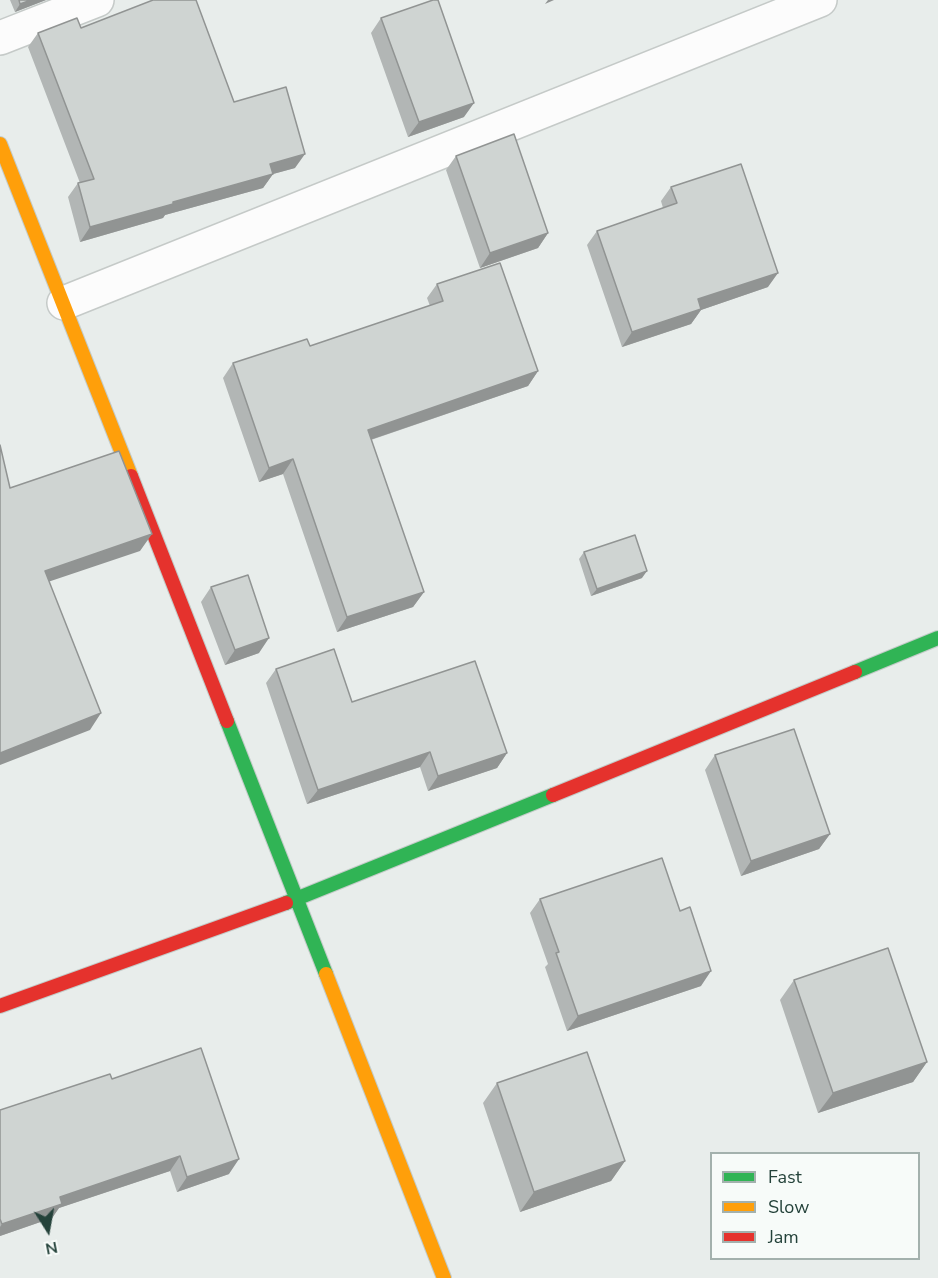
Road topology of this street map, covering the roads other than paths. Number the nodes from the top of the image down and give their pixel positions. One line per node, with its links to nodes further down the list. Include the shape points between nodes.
1 (97, 0): 3 (street)
2 (820, 0): 5 (street)
3 (0, 38)
4 (3, 162): 5 (street)
5 (64, 303): 7 (street)
6 (938, 638): 7 (street)
7 (296, 899): 8 (street); 9 (street)
8 (0, 1006)
9 (444, 1278)

